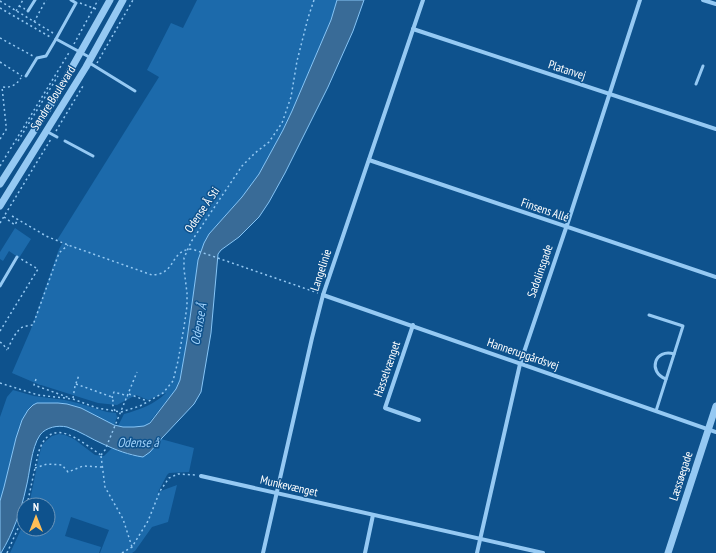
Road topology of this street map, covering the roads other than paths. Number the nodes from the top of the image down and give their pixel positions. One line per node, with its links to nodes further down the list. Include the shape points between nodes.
1 (35, 0): 9 (lane)
2 (71, 0): 11 (lane, via 76,3)
3 (110, 0): 12 (street, Søndre Boulevard)
4 (123, 0): 13 (street, Søndre Boulevard)
5 (423, 0): 10 (street, Langelinie)
6 (640, 0): 18 (street, Sadolinsgade)
7 (703, 0): 8 (street)
8 (716, 4)
9 (28, 11)
10 (413, 29): 18 (street, Platanvej); 24 (street, Langelinie)
11 (56, 38): 12 (lane); 15 (lane, via 46,56 37,58)
12 (81, 52): 13 (lane); 25 (street, Søndre Boulevard)
13 (90, 60): 17 (lane); 20 (street, Søndre Boulevard)
14 (703, 66): 16 (lane)
15 (26, 76)
16 (696, 84)
17 (135, 92)
18 (609, 94): 19 (street, Platanvej); 27 (street, Sadolinsgade)
19 (716, 129)
20 (46, 131): 21 (lane); 26 (street, Søndre Boulevard)
21 (57, 137)
22 (65, 141): 23 (lane)
23 (93, 156)
24 (369, 160): 27 (street, Finsens Allé); 31 (street, Langelinie)
25 (1, 182)
26 (0, 206)
27 (566, 227): 29 (street, Finsens Allé); 35 (street, Sadolinsgade)
28 (17, 257): 30 (lane)
29 (716, 277)
30 (0, 286)
31 (323, 295): 33 (street, Hannerupgårdsvej); 43 (street, Langelinie)
32 (649, 315): 34 (lane, via 683,326)
33 (413, 326): 35 (street, Hannerupgårdsvej); 39 (street, Hasselvænget, via 385,408)
34 (674, 354): 36 (lane); 36 (lane, via 665,353 656,362 658,375)
35 (520, 364): 38 (street, Hannerupgårdsvej); 45 (street, Sadolinsgade)
36 (666, 379): 38 (lane)
37 (716, 406): 40 (street, Læssøegade)
38 (656, 411): 40 (street, Hannerupgårdsvej)
39 (419, 420)
40 (708, 429): 41 (street, Hannerupgårdsvej); 50 (street, Læssøegade)
41 (716, 432)
42 (201, 476): 43 (street, Munkevænget)
43 (277, 493): 44 (street, Munkevænget); 46 (street, Langelinie)
44 (373, 515): 45 (street, Munkevænget); 47 (street)
45 (481, 539): 48 (street, Sadolinsgade); 49 (street, Munkevænget)
46 (263, 553)
47 (365, 553)
48 (477, 553)
49 (544, 553)
50 (668, 553)

